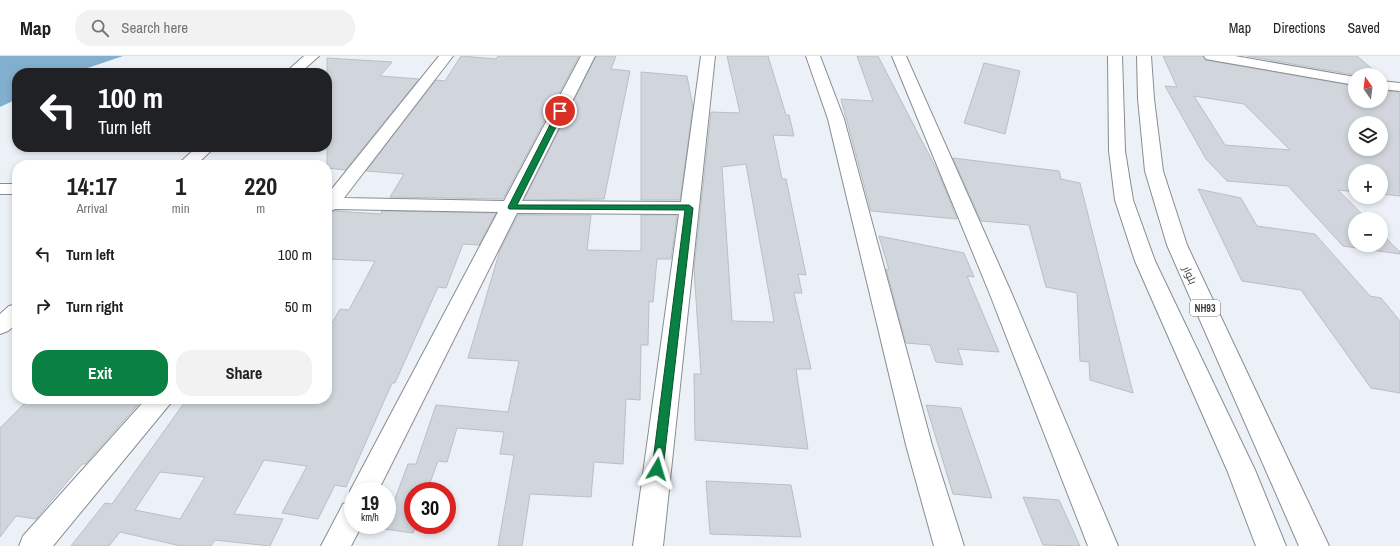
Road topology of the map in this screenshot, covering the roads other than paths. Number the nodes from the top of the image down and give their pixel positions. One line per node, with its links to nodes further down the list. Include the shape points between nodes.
1 (312, 56): 10 (street)
2 (446, 56): 18 (street)
3 (588, 56): 20 (street)
4 (708, 56): 21 (street)
5 (813, 56): 30 (street, via 836,119 919,445)
6 (899, 56): 31 (street, via 1000,292)
7 (1115, 56): 32 (street, via 1117,151 1124,200 1145,261 1241,470)
8 (1144, 56): 33 (street, بلوار / NH93, via 1154,171 1177,245)
9 (1211, 56): 11 (street)
10 (298, 68)
11 (1348, 80)
12 (1388, 86): 13 (street)
13 (1400, 88)
14 (201, 152): 15 (street)
15 (192, 160)
16 (0, 189): 17 (street)
17 (12, 189)
18 (332, 199)
19 (332, 204): 20 (street)
20 (512, 207): 21 (street); 25 (street)
21 (689, 208): 29 (street)
22 (12, 315): 23 (street)
23 (0, 326)
24 (157, 404): 27 (street)
25 (369, 482)
26 (344, 530): 28 (street)
27 (34, 546)
28 (336, 546)
29 (648, 546)
30 (949, 546)
31 (1103, 546)
32 (1271, 546)
33 (1314, 546)

